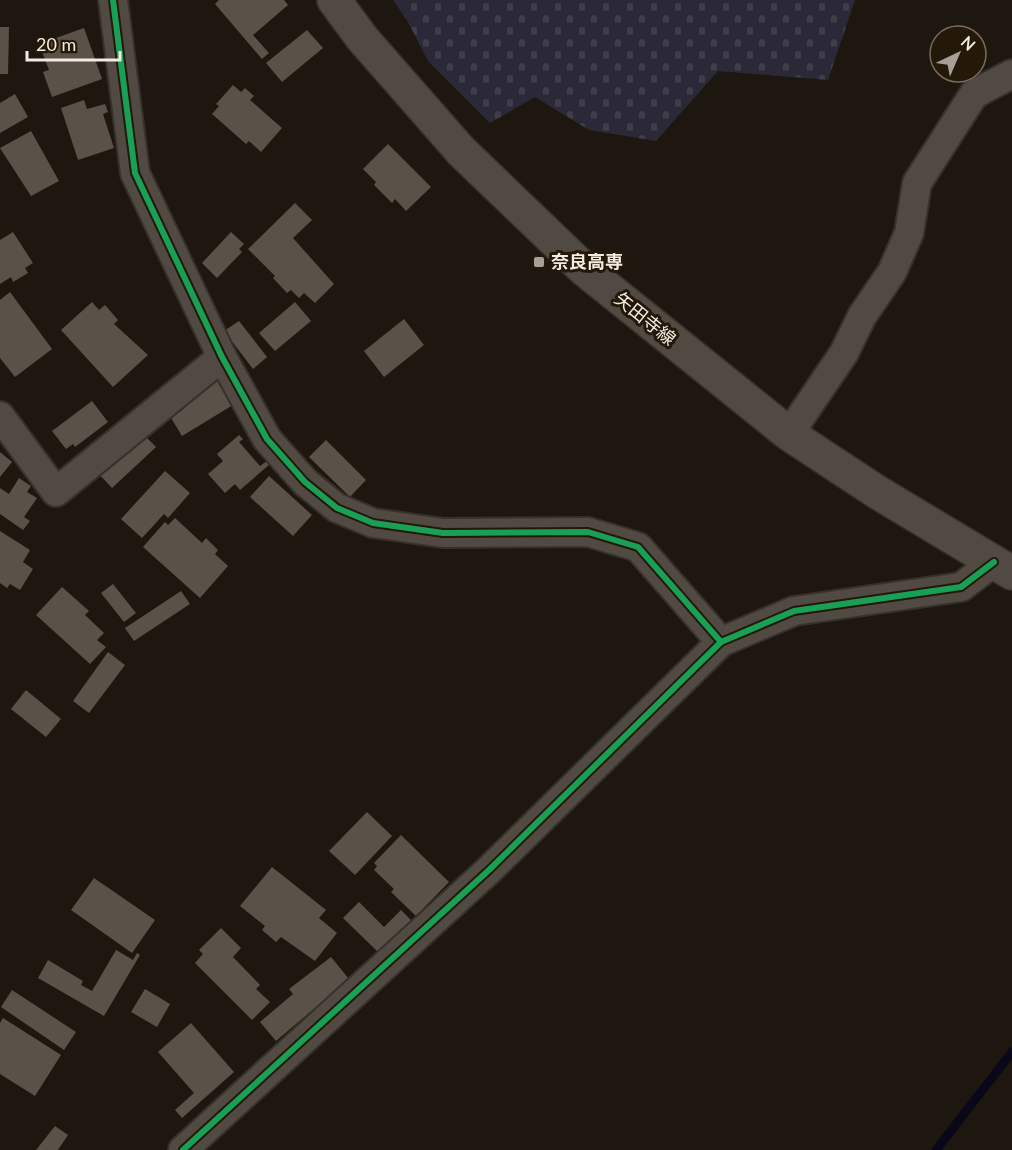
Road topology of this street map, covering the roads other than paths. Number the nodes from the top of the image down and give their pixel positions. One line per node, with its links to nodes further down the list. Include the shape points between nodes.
1 (113, 0): 4 (street, via 135,173)
2 (334, 0): 6 (main road, 矢田寺線, via 362,38 461,151 585,270)
3 (1012, 74): 6 (street, via 974,94 916,183 909,234 892,272)
4 (222, 357): 5 (street, via 56,492); 8 (street, via 267,439 305,482 337,508 373,523 443,534 588,532 638,547)
5 (0, 416)
6 (789, 434): 7 (main road, 矢田寺線)
7 (1003, 567): 8 (street, via 961,587 794,611)
8 (721, 642): 9 (street, via 489,870)
9 (183, 1150)

